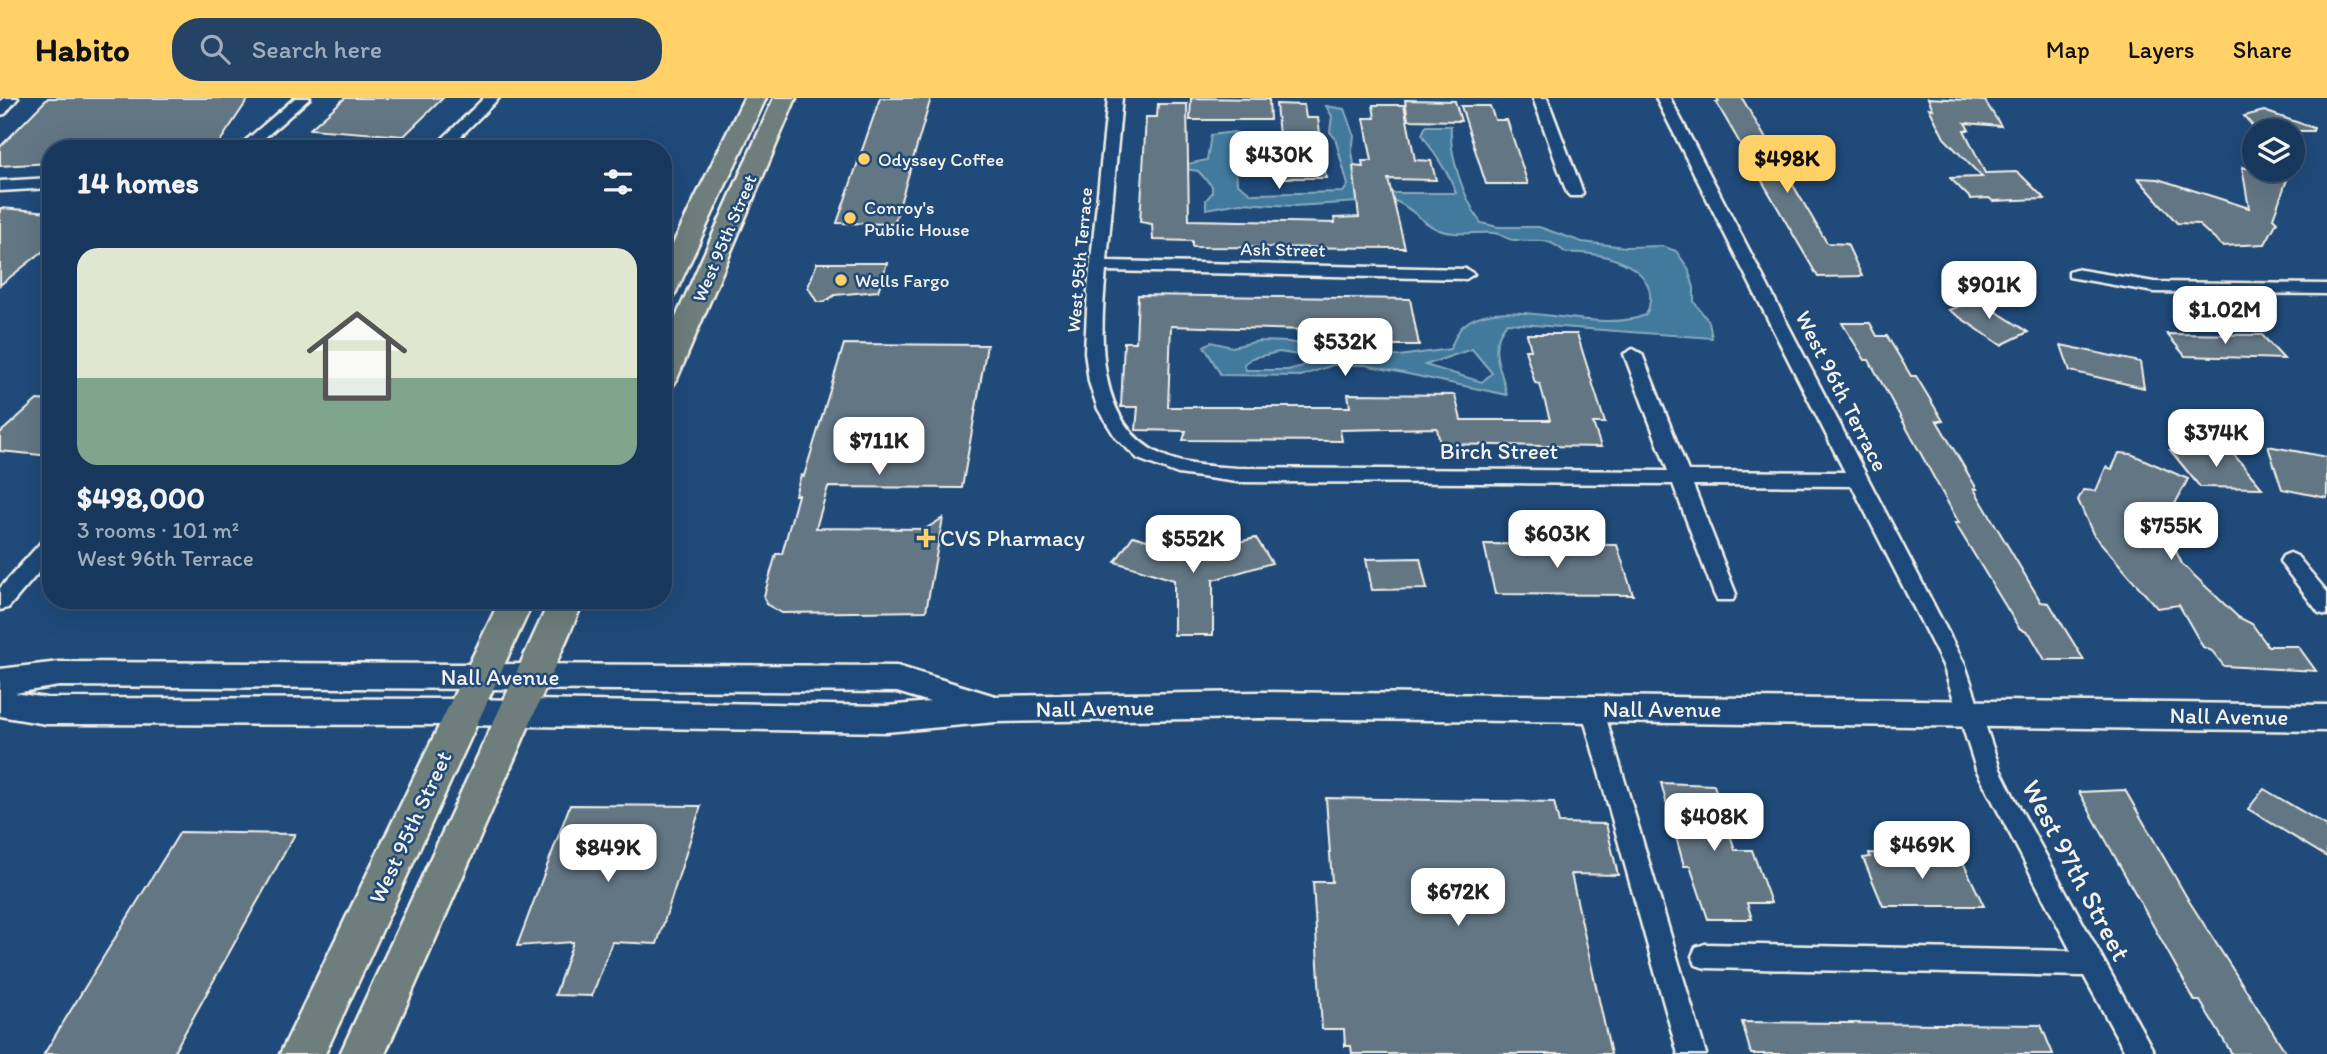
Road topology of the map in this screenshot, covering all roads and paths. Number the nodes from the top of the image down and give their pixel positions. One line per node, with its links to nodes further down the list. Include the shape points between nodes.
1 (11, 98): 9 (street)
2 (303, 98): 10 (street)
3 (492, 98): 11 (street)
4 (755, 98): 16 (main road, West 95th Street)
5 (785, 98): 21 (main road, West 95th Street)
6 (1115, 98): 15 (street, West 95th Terrace)
7 (1540, 98): 14 (street)
8 (1663, 98): 24 (street, West 96th Terrace)
9 (0, 111)
10 (254, 140)
11 (448, 140)
12 (42, 184): 13 (street)
13 (0, 186)
14 (1574, 193)
15 (1099, 266): 17 (street, Ash Street); 22 (street, West 95th Terrace, via 1093,342 1102,391 1122,433)
16 (672, 273)
17 (1466, 274)
18 (2075, 274): 19 (street, via 2154,288)
19 (2327, 289)
20 (1633, 354): 23 (street)
21 (672, 358)
22 (1144, 453): 23 (street, Birch Street, via 1185,469 1237,475)
23 (1682, 477): 24 (street, Birch Street); 27 (street)
24 (1857, 479): 38 (street, West 96th Terrace, via 1954,665)
25 (42, 554): 28 (street)
26 (2290, 561): 29 (street)
27 (1725, 594)
28 (0, 602)
29 (2327, 607)
30 (513, 609): 32 (main road, West 95th Street)
31 (563, 609): 33 (main road)
32 (481, 677): 33 (main road, Nall Avenue); 34 (main road, Nall Avenue, via 59,674); 39 (main road, West 95th Street)
33 (533, 678): 37 (main road, Nall Avenue, via 897,679); 40 (main road)
34 (0, 682)
35 (0, 704): 39 (main road, Nall Avenue, via 46,711)
36 (1592, 708): 37 (main road, Nall Avenue, via 1259,705); 38 (main road, Nall Avenue); 46 (street)
37 (996, 709): 40 (main road, Nall Avenue, via 886,719)
38 (1968, 711): 41 (main road, Nall Avenue); 43 (street, West 97th Street, via 1988,769)
39 (465, 712): 40 (main road, Nall Avenue); 44 (main road, West 95th Street)
40 (517, 713): 45 (main road)
41 (2327, 718)
42 (1704, 956): 43 (street)
43 (2091, 964): 47 (street, West 97th Street)
44 (302, 1054)
45 (362, 1054)
46 (1692, 1054)
47 (2141, 1054)

